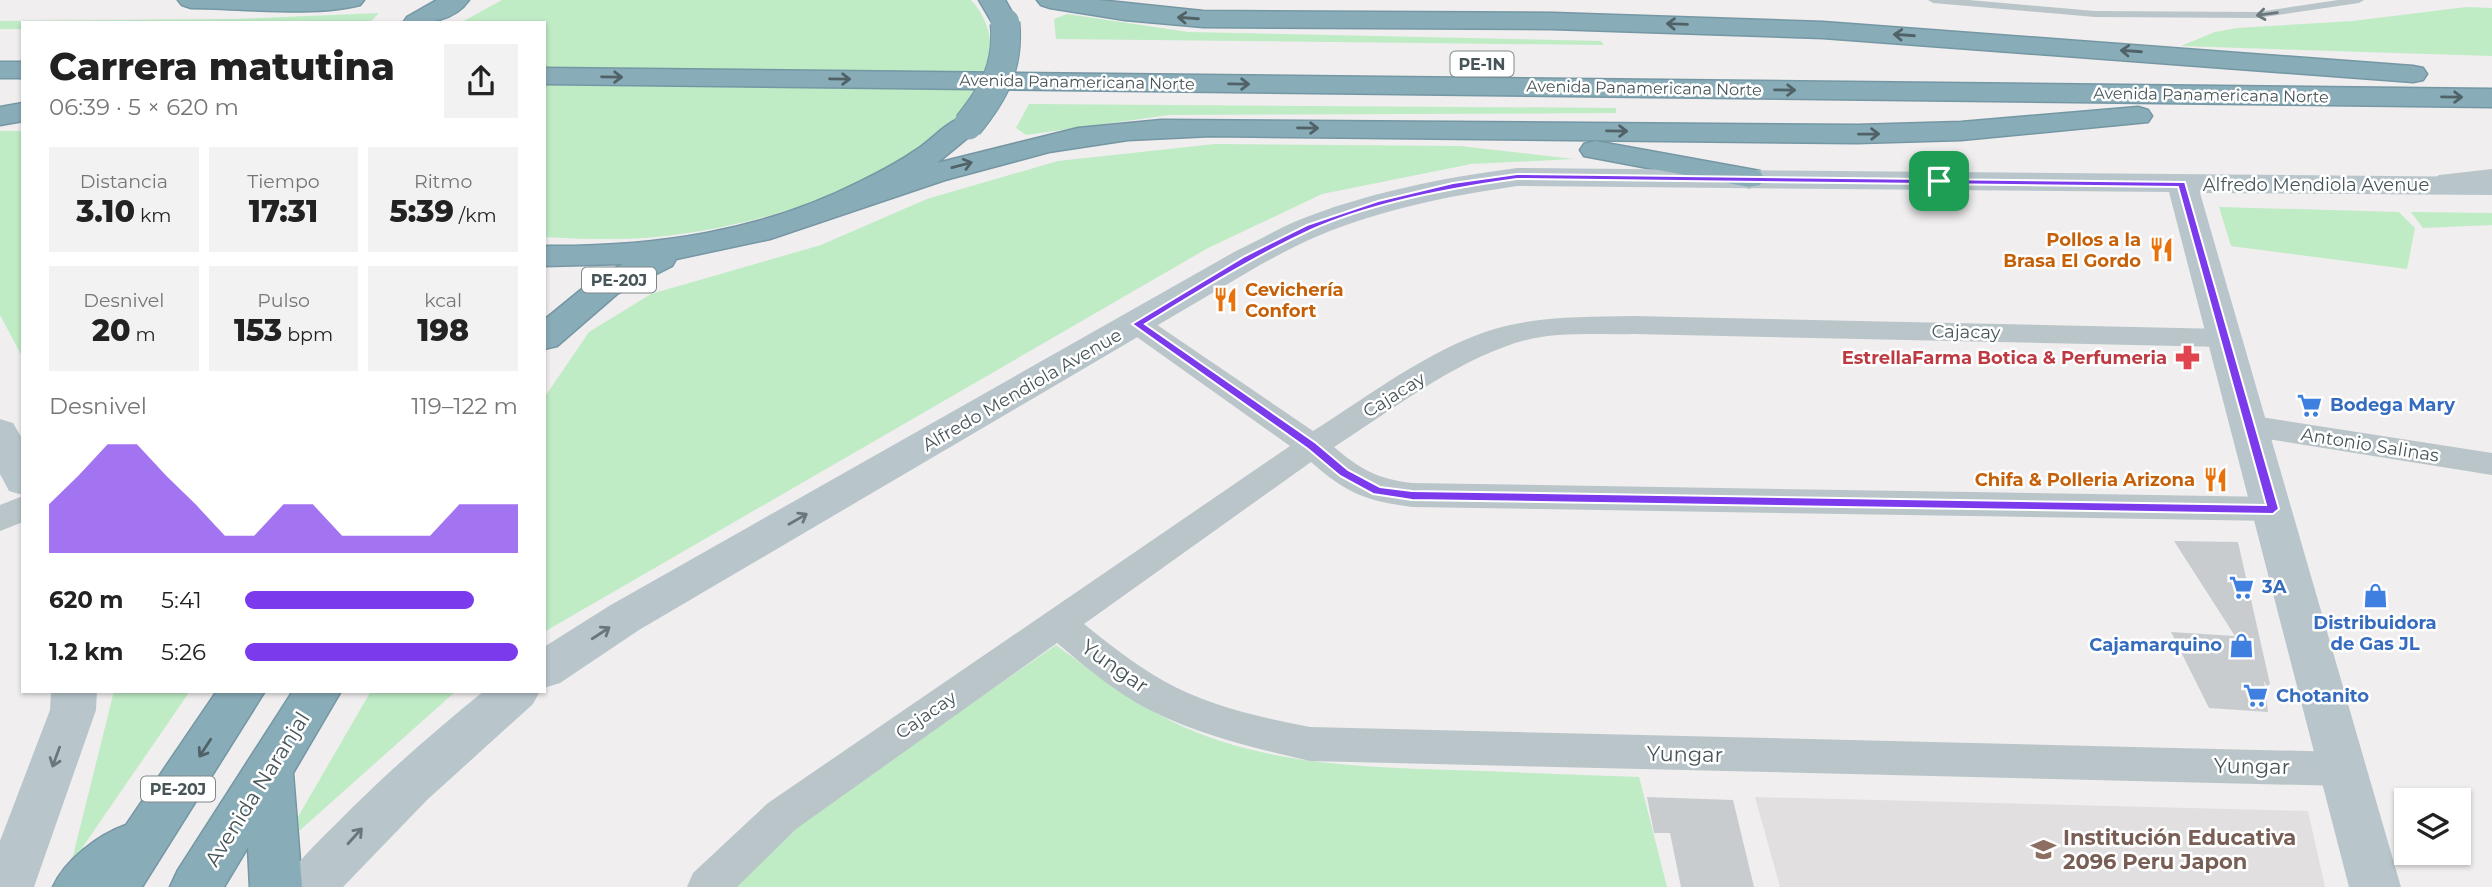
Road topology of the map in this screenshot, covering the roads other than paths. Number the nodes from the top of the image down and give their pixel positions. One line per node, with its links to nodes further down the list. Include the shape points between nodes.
1 (191, 0): 2 (highway)
2 (216, 0): 3 (highway)
3 (351, 0)
4 (1050, 0): 10 (highway, one-way to 4, via 1162,16)
5 (1512, 0): 10 (highway)
6 (1933, 0): 7 (lane, one-way to 6, via 2258,15 2095,15)
7 (2359, 0)
8 (451, 3): 11 (highway)
9 (999, 11): 29 (highway, PE-20J, bridge, via 1008,46 1004,71 991,98 937,151)
10 (1281, 20): 19 (highway, one-way to 10, via 1811,30 1553,21)
11 (420, 21)
12 (0, 47): 13 (highway)
13 (21, 48)
14 (546, 53): 19 (highway, Avenida Panamericana Norte / PE-1N)
15 (0, 70): 16 (highway)
16 (21, 70)
17 (2492, 75): 19 (highway, PE-1N)
18 (546, 76): 19 (highway, Avenida Panamericana Norte / PE-1N, one-way to 19)
19 (2415, 85): 20 (highway, Avenida Panamericana Norte / PE-1N, one-way to 20); 23 (highway, one-way to 19, via 1929,132 2302,108)
20 (2492, 98)
21 (21, 112): 22 (highway)
22 (0, 114)
23 (1475, 130): 25 (highway); 29 (highway, one-way to 23, via 985,159 1109,132 1211,127)
24 (2492, 173): 27 (lane)
25 (1749, 178): 26 (main road, Alfredo Mendiola Avenue); 32 (main road, Alfredo Mendiola Avenue, via 1517,177 1453,185 1311,227 1248,258)
26 (2182, 184): 27 (main road, Alfredo Mendiola Avenue); 34 (main road)
27 (2384, 184): 28 (main road, Alfredo Mendiola Avenue)
28 (2492, 186)
29 (850, 200): 30 (highway, PE-20J, via 806,217)
30 (707, 243): 31 (highway, PE-20J, via 620,255); 33 (highway, PE-20J, via 653,262 605,287)
31 (546, 256)
32 (1137, 324): 37 (street); 44 (main road, Alfredo Mendiola Avenue, one-way to 32, via 624,618)
33 (546, 336)
34 (2224, 338): 35 (main road); 37 (street, Cajacay, via 1657,325 1554,327 1511,334 1454,357)
35 (2248, 426): 38 (street, Antonio Salinas); 41 (main road)
36 (0, 432): 39 (main road)
37 (1312, 446): 41 (street, via 1344,473 1378,491 1412,495); 43 (street, Cajacay)
38 (2492, 464)
39 (21, 477)
40 (21, 509): 42 (street)
41 (2273, 509): 49 (main road)
42 (0, 519)
43 (1057, 624): 49 (street, Yungar, via 1160,698 1257,733 1310,744); 58 (street, Cajacay, via 782,816)
44 (546, 669)
45 (75, 693): 52 (main road, one-way to 52, via 73,710)
46 (241, 693): 51 (highway, PE-20J, one-way to 51)
47 (317, 693): 50 (highway, Avenida Naranjal)
48 (515, 693): 57 (main road, one-way to 48, via 367,824)
49 (2344, 769): 59 (main road)
50 (269, 771): 55 (highway, Avenida Naranjal); 56 (highway)
51 (155, 823): 53 (highway); 54 (highway, PE-20J)
52 (13, 877)
53 (79, 887)
54 (113, 887)
55 (196, 887)
56 (276, 887)
57 (310, 887)
58 (708, 887)
59 (2375, 887)

